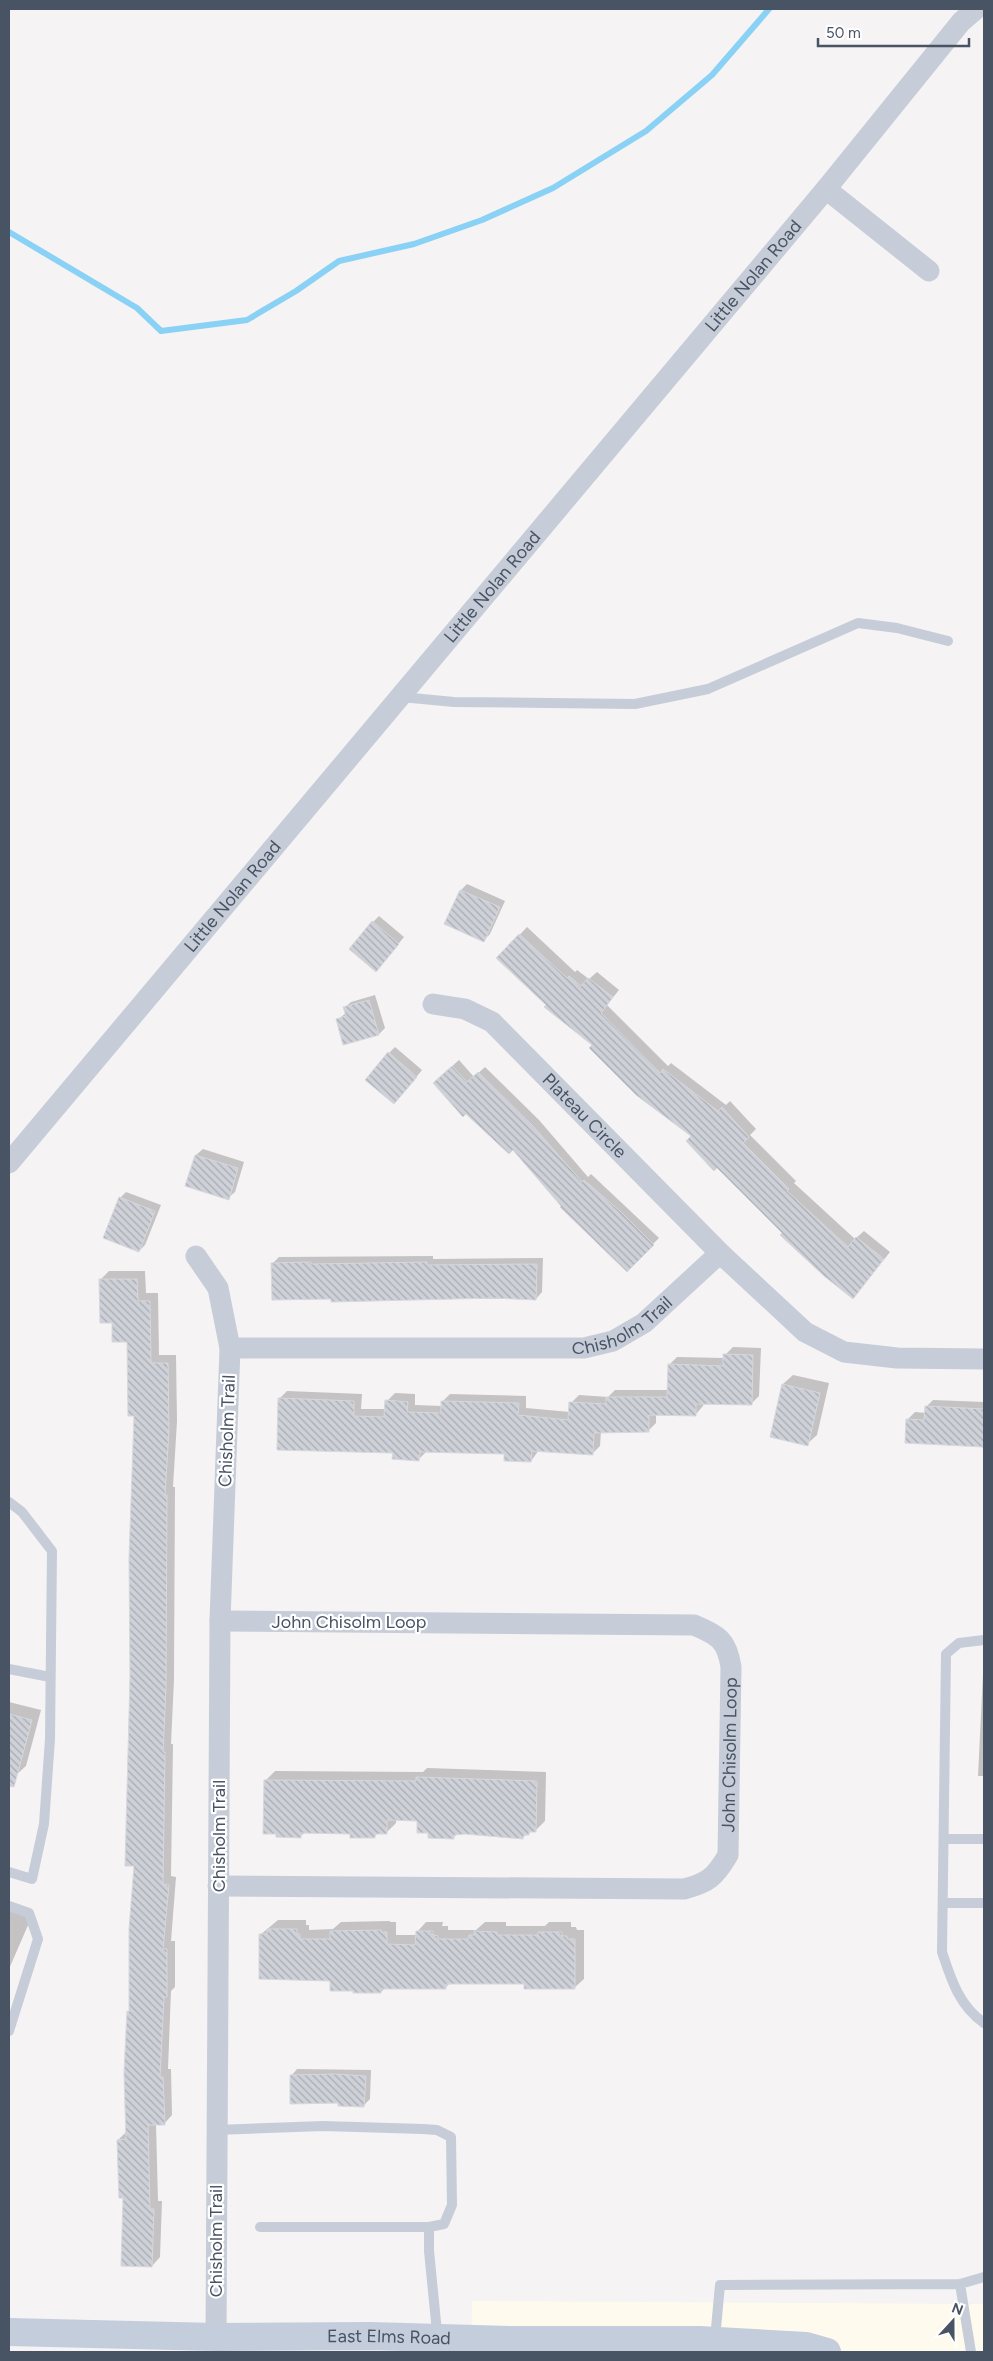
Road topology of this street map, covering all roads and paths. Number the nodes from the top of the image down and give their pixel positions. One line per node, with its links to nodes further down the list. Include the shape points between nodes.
1 (976, 9): 2 (street, Little Nolan Road, via 960,22)
2 (826, 189): 3 (street); 5 (street, Little Nolan Road)
3 (929, 271)
4 (948, 641): 5 (lane, via 897,628 858,623 708,688 634,704 454,702)
5 (400, 696): 7 (street, Little Nolan Road)
6 (433, 1004): 8 (street, Plateau Circle, via 466,1009 492,1022)
7 (9, 1163)
8 (720, 1253): 10 (street, Chisholm Trail, via 644,1323 613,1341 584,1348); 11 (street, via 805,1332 844,1352 897,1358)
9 (196, 1256): 10 (street, via 218,1288)
10 (230, 1348): 13 (street, Chisholm Trail)
11 (984, 1359)
12 (9, 1502): 16 (lane, via 22,1512 52,1550)
13 (220, 1621): 20 (street, Chisholm Trail); 20 (street, John Chisolm Loop, via 694,1625 716,1634 729,1652 731,1677 728,1855 713,1878 701,1885 684,1889)
14 (984, 1640): 17 (lane, via 959,1642 946,1654)
15 (9, 1669): 16 (lane)
16 (50, 1677): 19 (lane, via 50,1739 44,1824 32,1879)
17 (944, 1838): 18 (lane); 21 (lane)
18 (984, 1839)
19 (9, 1872)
20 (218, 1886): 26 (street, Chisholm Trail)
21 (943, 1903): 22 (lane); 24 (lane, via 942,1952 951,1982 961,2000)
22 (984, 1903)
23 (9, 1906): 25 (lane, via 29,1913 38,1939)
24 (984, 2023)
25 (9, 2031)
26 (216, 2130): 28 (lane, via 322,2126 437,2130 452,2138 452,2205 444,2224); 32 (street, Chisholm Trail)
27 (260, 2227): 28 (lane)
28 (429, 2227): 34 (lane)
29 (984, 2277): 30 (lane)
30 (960, 2284): 33 (lane, via 720,2285); 37 (lane)
31 (9, 2332): 32 (main road, East Elms Road)
32 (216, 2341): 34 (main road, East Elms Road)
33 (714, 2341): 35 (main road, East Elms Road); 36 (main road, East Elms Road, via 806,2346)
34 (439, 2344): 35 (main road, East Elms Road, via 511,2340)
35 (605, 2346)
36 (827, 2352)
37 (971, 2352)

